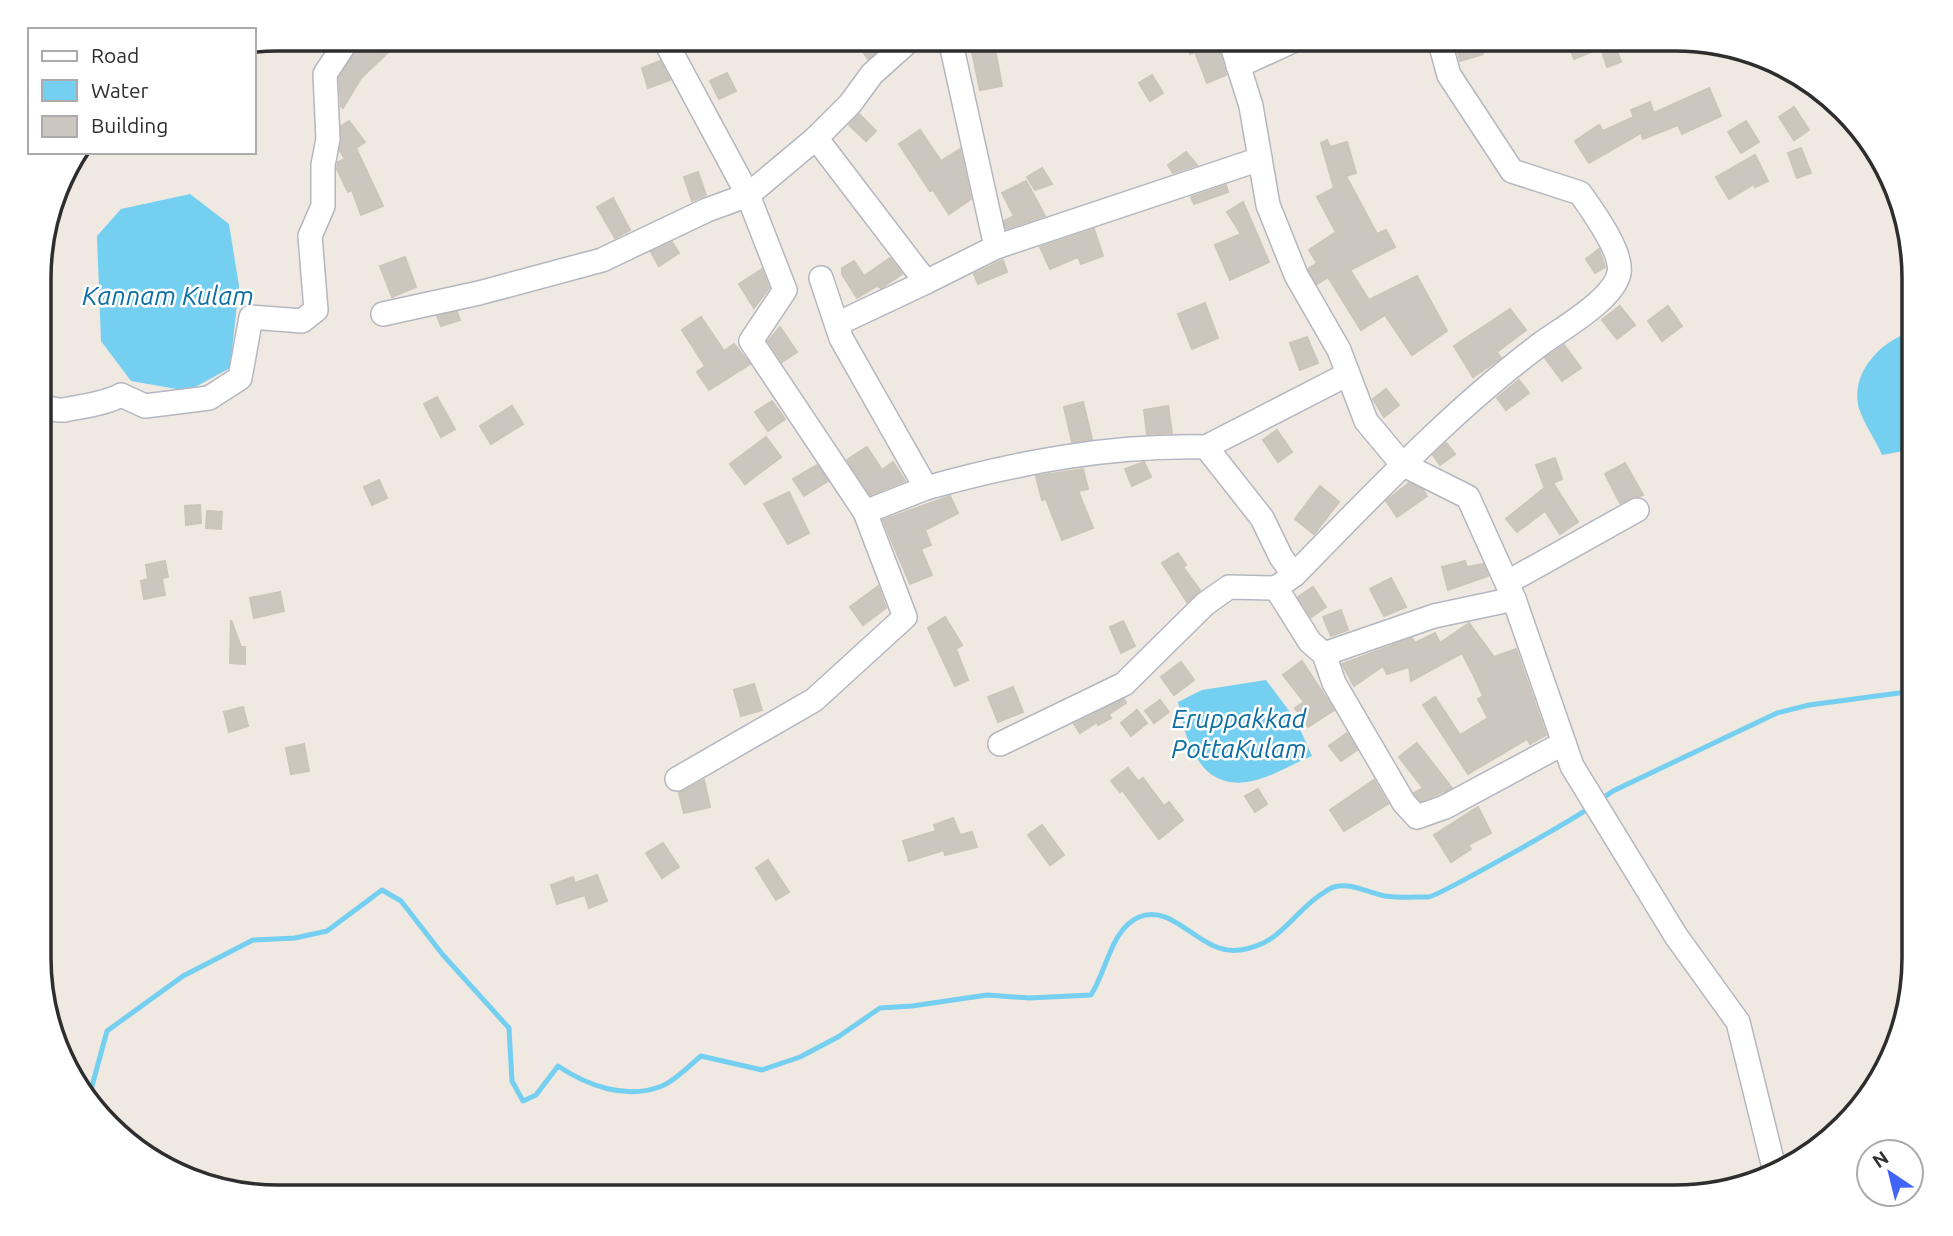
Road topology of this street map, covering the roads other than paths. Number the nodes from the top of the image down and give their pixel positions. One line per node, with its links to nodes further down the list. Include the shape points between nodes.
1 (340, 51): 18 (street, via 325,74 328,139 323,206 310,236 316,310 302,321 251,317 240,378 209,398 145,406 121,395 64,410)
2 (671, 51): 11 (street)
3 (897, 51): 9 (street)
4 (953, 51): 12 (street)
5 (1234, 51): 8 (street)
6 (1270, 51): 8 (street)
7 (1442, 51): 20 (street, via 1448,75 1512,171 1580,193 1620,264 1619,276 1602,300 1498,376)
8 (1238, 66): 10 (street)
9 (816, 138): 11 (street); 14 (street)
10 (1260, 159): 12 (street); 17 (street, via 1268,205 1296,275)
11 (748, 195): 15 (street, via 602,260); 23 (street, via 785,290 751,341)
12 (996, 247): 14 (street)
13 (821, 278): 16 (street)
14 (926, 282): 16 (street)
15 (383, 314)
16 (837, 324): 21 (street)
17 (1348, 374): 19 (street); 20 (street, via 1366,421)
18 (51, 408)
19 (1206, 447): 21 (street, via 1085,452 1005,466); 24 (street, via 1262,518 1281,557)
20 (1402, 464): 24 (street); 25 (street, via 1468,497)
21 (926, 488): 23 (street)
22 (1637, 510): 25 (street)
23 (864, 512): 29 (street, via 905,617 814,700)
24 (1285, 582): 26 (street, via 1310,642); 28 (street, via 1229,587 1205,604 1124,684)
25 (1511, 591): 26 (street); 27 (street)
26 (1324, 654): 27 (street, via 1334,683 1404,803 1417,817 1445,807)
27 (1563, 743): 30 (street, via 1572,766 1675,936 1738,1022)
28 (1000, 744)
29 (677, 779)
30 (1772, 1163)

